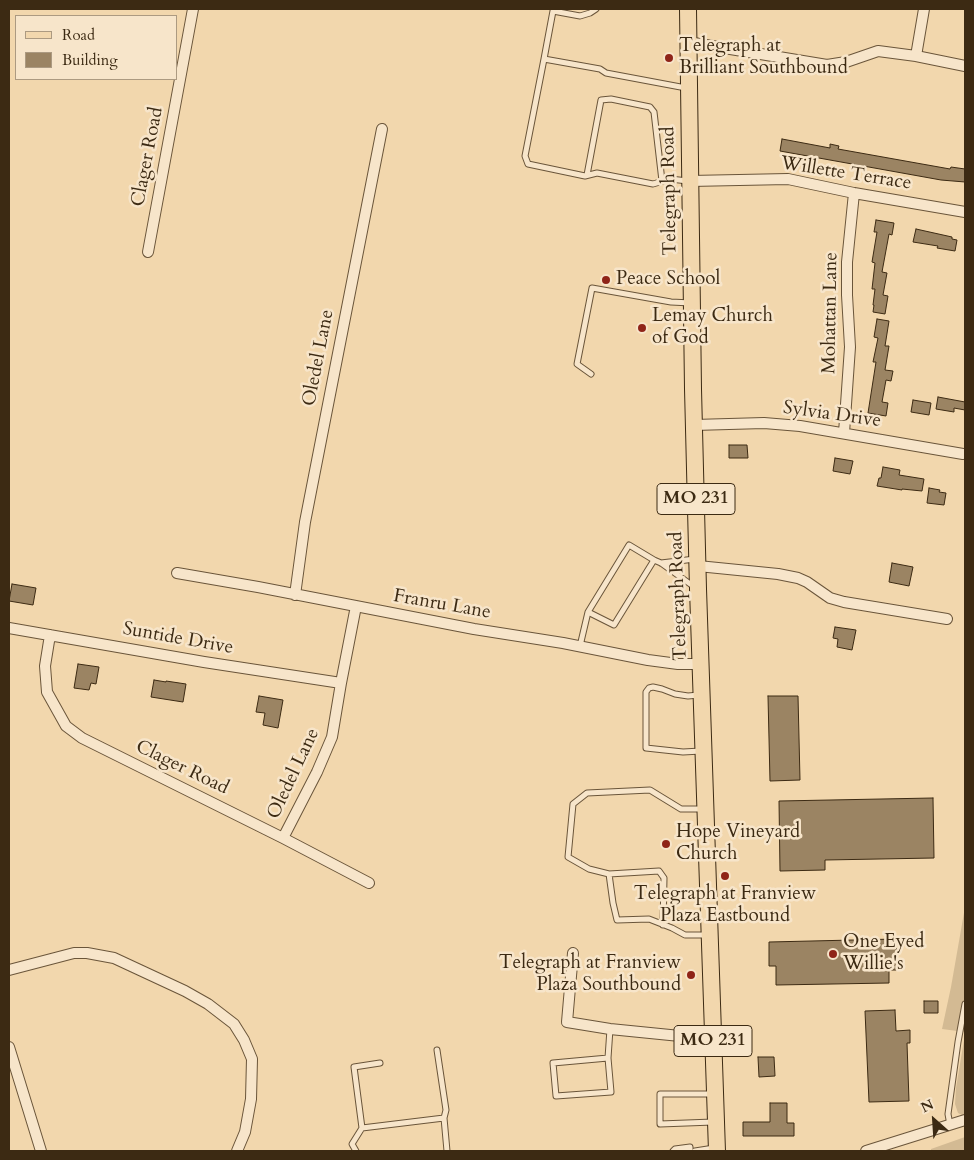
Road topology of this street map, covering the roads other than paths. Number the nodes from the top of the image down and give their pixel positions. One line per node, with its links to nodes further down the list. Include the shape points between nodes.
1 (193, 9): 17 (street, Clager Road)
2 (596, 9): 5 (lane, via 580,16)
3 (688, 9): 6 (main road, Telegraph Road / MO 231)
4 (924, 9): 7 (street)
5 (554, 10): 8 (lane)
6 (688, 42): 7 (street, via 827,65 878,51); 10 (main road, Telegraph Road / MO 231)
7 (916, 56): 9 (street)
8 (544, 59): 10 (lane); 12 (lane, via 525,156 528,164)
9 (965, 66)
10 (689, 89): 14 (main road, Telegraph Road / MO 231)
11 (382, 129): 28 (street, Oledel Lane, via 304,522)
12 (587, 175): 13 (lane, via 597,173 653,184); 13 (lane, via 601,100 611,99 650,107 654,112)
13 (662, 181): 14 (lane)
14 (690, 181): 15 (street, Willette Terrace, via 788,179); 18 (main road, Telegraph Road / MO 231)
15 (854, 193): 16 (street, Willette Terrace); 21 (street, Mohattan Lane, via 847,262 850,348)
16 (965, 212)
17 (148, 252)
18 (692, 302): 19 (lane, via 671,302 592,288 577,364); 20 (main road, Telegraph Road / MO 231)
19 (591, 374)
20 (694, 425): 21 (street, Sylvia Drive, via 764,423); 24 (main road, Telegraph Road / MO 231)
21 (844, 433): 22 (street, Sylvia Drive)
22 (964, 454)
23 (654, 560): 25 (lane); 30 (lane, via 614,625); 30 (lane, via 629,546)
24 (697, 562): 25 (lane); 27 (main road, Telegraph Road / MO 231); 31 (street, via 798,578 830,598 844,602)
25 (661, 563): 27 (lane)
26 (177, 573): 28 (street, Franru Lane)
27 (698, 589): 35 (main road, Telegraph Road / MO 231)
28 (295, 595): 29 (street, Franru Lane)
29 (356, 606): 34 (street, Franru Lane); 36 (street, Oledel Lane)
30 (588, 612): 34 (lane)
31 (947, 619)
32 (9, 628): 33 (street, Suntide Drive)
33 (50, 635): 36 (street, Suntide Drive); 40 (street, Clager Road, via 44,666 47,692 66,726 82,738)
34 (580, 646): 35 (street, Franru Lane, via 648,660)
35 (701, 664): 37 (main road, Telegraph Road / MO 231)
36 (341, 683): 40 (street, Oledel Lane, via 332,737)
37 (702, 694): 38 (main road, Telegraph Road / MO 231); 38 (lane, via 688,696 649,688 646,692 646,748)
38 (704, 751): 39 (main road, Telegraph Road / MO 231)
39 (706, 808): 41 (lane, via 681,809 650,790 586,793 573,804 568,856 589,869); 44 (main road, Telegraph Road / MO 231)
40 (283, 838): 42 (street, Clager Road)
41 (610, 874): 43 (lane, via 617,920 649,919); 43 (lane, via 659,871 664,878)
42 (369, 883)
43 (664, 925): 44 (lane, via 685,935)
44 (710, 935): 49 (main road, Telegraph Road / MO 231)
45 (573, 953): 48 (street, via 567,1022)
46 (9, 970): 62 (street, via 74,953 114,958 185,991 234,1024 252,1059 251,1099 245,1132)
47 (965, 1004): 58 (lane, via 948,1114)
48 (610, 1029): 49 (street, via 690,1037); 52 (lane)
49 (713, 1036): 54 (main road, Telegraph Road / MO 231)
50 (9, 1047): 61 (street)
51 (437, 1050): 55 (lane, via 446,1110)
52 (608, 1058): 52 (lane, via 611,1092 556,1096 553,1063)
53 (380, 1063): 59 (lane, via 354,1067)
54 (715, 1094): 57 (main road, Telegraph Road / MO 231); 57 (lane, via 660,1094 660,1124)
55 (444, 1118): 59 (lane); 64 (lane)
56 (965, 1120): 58 (street)
57 (716, 1122): 60 (main road, Telegraph Road / MO 231)
58 (950, 1124): 68 (street)
59 (362, 1128): 63 (lane, via 352,1144)
60 (717, 1149): 67 (lane)
61 (41, 1151)
62 (236, 1151)
63 (356, 1151)
64 (447, 1151)
65 (675, 1151): 66 (lane, via 690,1147)
66 (690, 1151)
67 (695, 1151)
68 (866, 1151)

